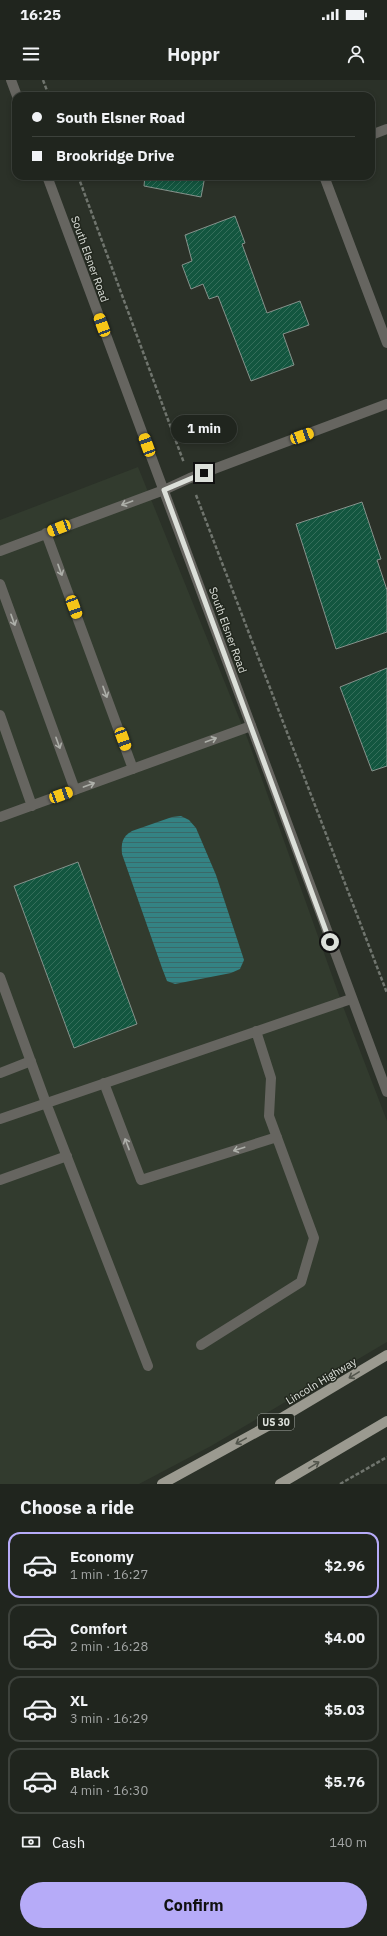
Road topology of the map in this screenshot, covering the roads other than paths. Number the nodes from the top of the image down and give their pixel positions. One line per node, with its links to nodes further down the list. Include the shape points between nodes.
1 (11, 80): 2 (street)
2 (16, 92)
3 (387, 129): 4 (street)
4 (375, 134)
5 (48, 180): 9 (street, South Elsner Road)
6 (326, 180): 7 (street)
7 (387, 343)
8 (387, 404): 9 (street)
9 (164, 490): 10 (street, one-way to 10); 14 (street, South Elsner Road)
10 (46, 533): 11 (street); 15 (street, one-way to 15)
11 (0, 550)
12 (0, 584): 16 (street, one-way to 16)
13 (0, 715): 17 (street)
14 (251, 726): 15 (street, one-way to 14); 21 (street, South Elsner Road)
15 (134, 768): 16 (street, one-way to 15)
16 (75, 790): 17 (street)
17 (32, 806): 18 (street)
18 (0, 817)
19 (0, 977): 20 (street)
20 (4, 998): 23 (street)
21 (352, 999): 22 (street); 26 (street, South Elsner Road)
22 (256, 1032): 25 (street); 29 (street, via 271,1078 268,1116)
23 (31, 1061): 24 (street); 27 (street)
24 (0, 1072)
25 (104, 1083): 27 (street); 29 (street, one-way to 25, via 141,1180)
26 (387, 1092)
27 (46, 1103): 28 (street); 30 (street)
28 (0, 1119)
29 (276, 1137): 32 (street, via 314,1238 301,1282)
30 (67, 1156): 31 (street); 34 (street)
31 (0, 1180)
32 (201, 1345)
33 (387, 1355): 36 (main road, Lincoln Highway / US 30, one-way to 36, via 273,1423)
34 (148, 1366)
35 (387, 1421): 37 (main road, one-way to 35)
36 (162, 1484)
37 (280, 1484)

